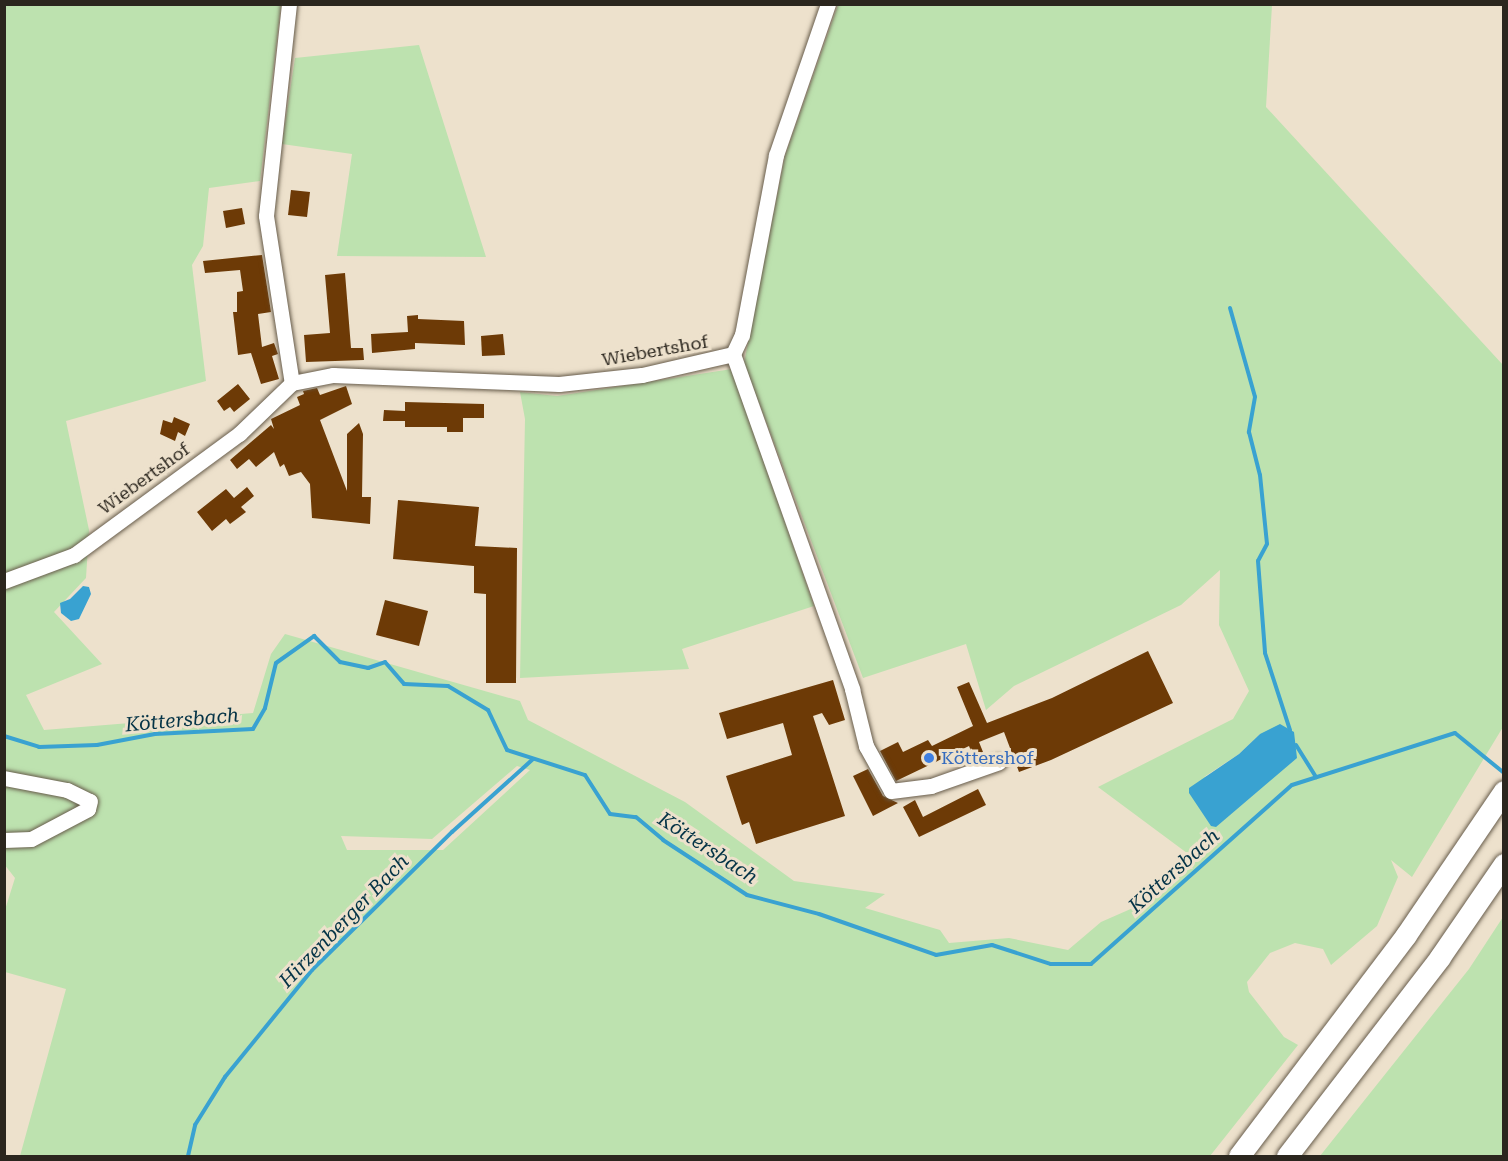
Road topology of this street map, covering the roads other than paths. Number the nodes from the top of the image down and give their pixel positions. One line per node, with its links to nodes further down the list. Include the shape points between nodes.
1 (289, 4): 4 (street, via 266,216)
2 (828, 4): 3 (street, Wiebertshof, via 776,155 742,335)
3 (733, 354): 4 (street, Wiebertshof, via 642,375 560,384 333,375); 6 (street, via 852,689 866,746 891,791 931,786)
4 (292, 384): 5 (street, Wiebertshof, via 238,434 74,555)
5 (4, 582)
6 (999, 762)
7 (4, 778): 9 (street, via 67,790 90,801 88,809 32,839)
8 (1503, 791): 11 (highway, via 1406,935)
9 (4, 840)
10 (1503, 864): 12 (highway, via 1440,957)
11 (1239, 1156)
12 (1287, 1156)

